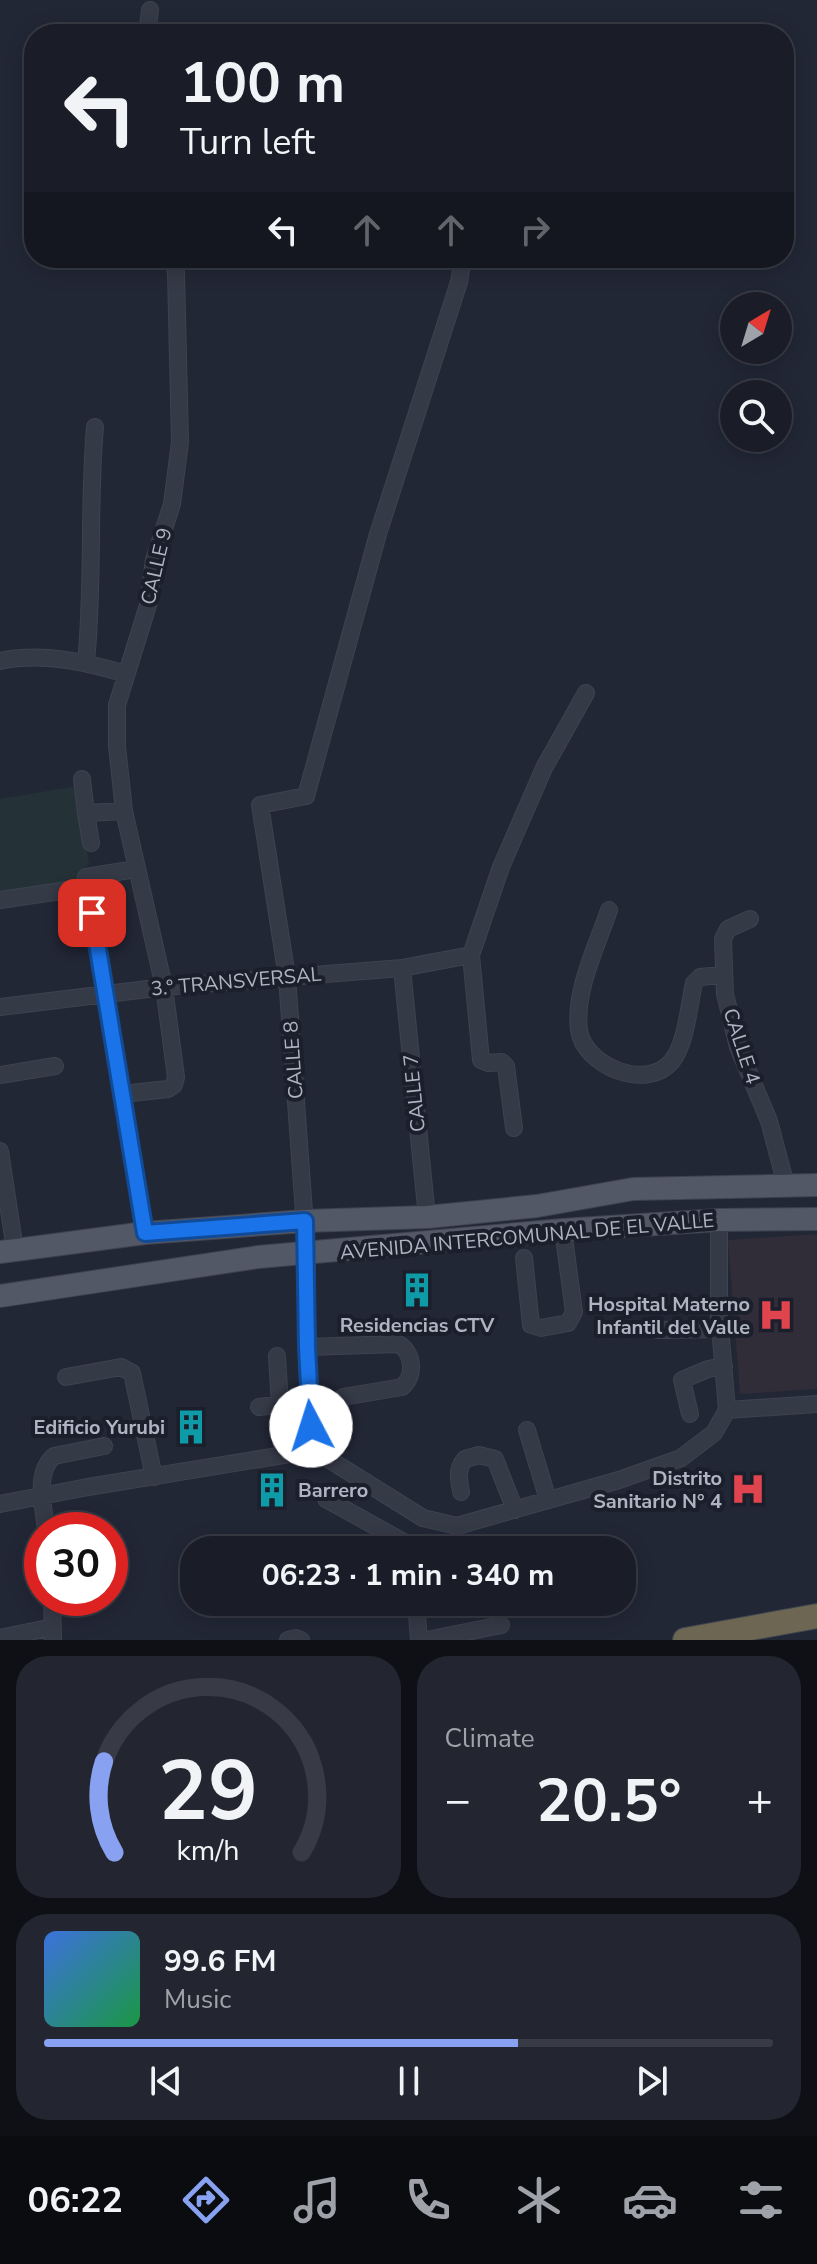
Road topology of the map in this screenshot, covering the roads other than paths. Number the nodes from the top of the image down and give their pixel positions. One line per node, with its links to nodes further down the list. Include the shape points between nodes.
1 (150, 10): 2 (street)
2 (148, 24)
3 (175, 268): 8 (street, CALLE 9, via 180,442 172,504)
4 (461, 268): 22 (street, CALLE 8, via 378,534 306,796 260,805)
5 (95, 427): 7 (street)
6 (0, 661): 7 (street)
7 (86, 662): 8 (street)
8 (126, 674): 11 (street, CALLE 9, via 117,705)
9 (586, 693): 19 (street, via 544,768 501,867)
10 (82, 779): 12 (street)
11 (124, 811): 12 (street); 14 (street, CALLE 9)
12 (86, 813): 13 (street)
13 (91, 843)
14 (136, 869): 15 (street, via 86,877); 23 (street, CALLE 9)
15 (88, 887): 16 (street); 24 (street)
16 (0, 900)
17 (609, 910): 21 (street, via 579,1017 583,1042 596,1060 630,1073 650,1074 665,1067 680,1049 694,983 700,977)
18 (750, 919): 21 (street, CALLE 4, via 728,929 723,939)
19 (471, 955): 20 (street, 3.° TRANSVERSAL); 29 (street, via 481,1060 506,1066)
20 (402, 968): 22 (street, 3.° TRANSVERSAL); 33 (street, CALLE 7)
21 (723, 975): 31 (street, CALLE 4, via 738,1047 769,1121)
22 (287, 977): 23 (street, 3.° TRANSVERSAL); 36 (street, CALLE 8)
23 (164, 987): 24 (street, 3.° TRANSVERSAL); 28 (street, CALLE 9, via 174,1085)
24 (105, 993): 25 (street, 3.° TRANSVERSAL); 28 (street)
25 (0, 1007)
26 (55, 1066): 27 (street)
27 (0, 1075)
28 (122, 1094): 38 (street)
29 (514, 1128)
30 (0, 1151): 39 (street)
31 (786, 1185): 32 (main road, AVENIDA INTERCOMUNAL DE EL VALLE); 33 (main road, AVENIDA INTERCOMUNAL DE EL VALLE, via 633,1189)
32 (817, 1185)
33 (427, 1217): 36 (main road, AVENIDA INTERCOMUNAL DE EL VALLE)
34 (817, 1219): 35 (main road, AVENIDA INTERCOMUNAL DE EL VALLE)
35 (719, 1220): 37 (main road, AVENIDA INTERCOMUNAL DE EL VALLE); 43 (street)
36 (305, 1221): 38 (main road, AVENIDA INTERCOMUNAL DE EL VALLE); 40 (street, CALLE 8)
37 (563, 1230): 40 (main road, AVENIDA INTERCOMUNAL DE EL VALLE); 41 (street, via 574,1312 568,1323 531,1325)
38 (145, 1233): 39 (main road, AVENIDA INTERCOMUNAL DE EL VALLE)
39 (7, 1251)
40 (307, 1254): 42 (main road, AVENIDA INTERCOMUNAL DE EL VALLE); 45 (street)
41 (524, 1258)
42 (0, 1296)
43 (721, 1329): 44 (street); 47 (street)
44 (658, 1330)
45 (307, 1347): 49 (street, via 398,1344 408,1352 411,1375 402,1387); 50 (street)
46 (277, 1356): 52 (street)
47 (724, 1366): 54 (street); 55 (street, via 682,1380)
48 (66, 1377): 60 (street, via 121,1367 132,1373)
49 (343, 1397)
50 (309, 1401): 52 (street); 59 (street)
51 (817, 1404): 54 (street)
52 (280, 1405): 53 (street); 56 (street)
53 (259, 1407)
54 (727, 1410): 64 (street, via 714,1433 681,1458)
55 (690, 1414)
56 (279, 1429)
57 (527, 1430): 64 (street)
58 (104, 1446): 62 (street, via 49,1460 42,1474)
59 (314, 1450): 60 (street); 66 (street, via 423,1518 457,1526)
60 (154, 1477): 62 (street)
61 (461, 1492): 66 (street, via 459,1466 465,1459 488,1455 495,1459)
62 (44, 1498): 65 (street); 67 (street)
63 (326, 1499): 68 (street)
64 (548, 1500): 66 (street)
65 (0, 1504)
66 (515, 1510)
67 (45, 1512)
68 (390, 1536)
69 (417, 1616): 76 (street)
70 (817, 1616): 78 (highway)
71 (501, 1625): 77 (street)
72 (53, 1633): 73 (street)
73 (0, 1638)
74 (288, 1640): 75 (street)
75 (301, 1640)
76 (419, 1640)
77 (427, 1640)
78 (685, 1640)

